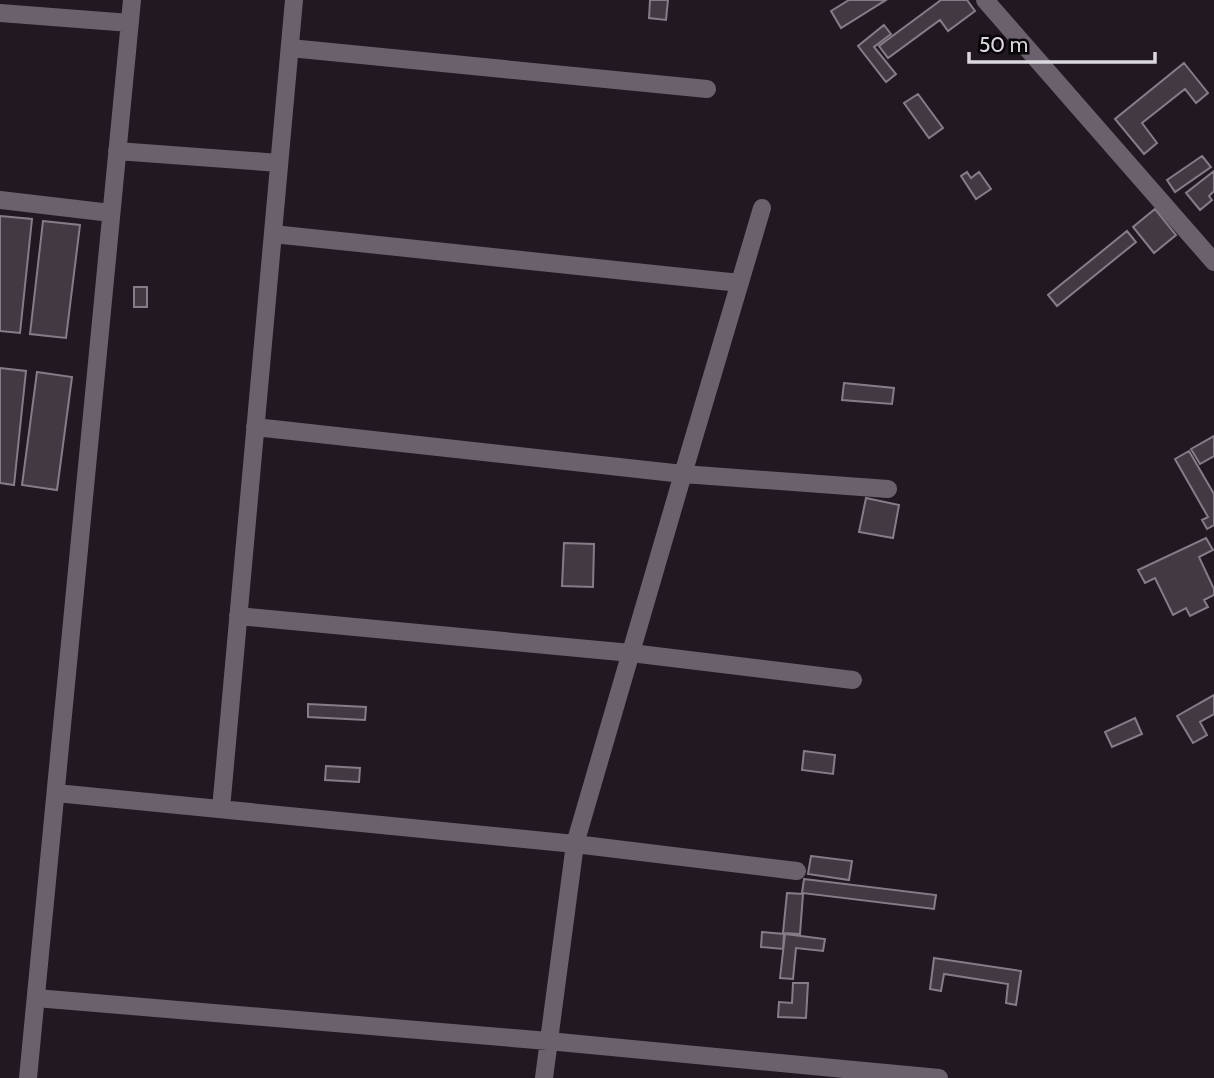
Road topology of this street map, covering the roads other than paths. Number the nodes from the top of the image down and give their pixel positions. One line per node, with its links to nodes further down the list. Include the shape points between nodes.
1 (132, 0): 5 (street)
2 (294, 0): 6 (street)
3 (985, 0): 14 (street)
4 (0, 13): 5 (street)
5 (130, 23): 8 (street)
6 (290, 48): 7 (street); 9 (street)
7 (707, 89)
8 (117, 151): 9 (street); 12 (street)
9 (279, 163): 13 (street)
10 (0, 200): 12 (street)
11 (762, 208): 15 (street)
12 (111, 213): 22 (street)
13 (272, 234): 15 (street); 16 (street)
14 (1214, 262)
15 (740, 283): 17 (street)
16 (255, 428): 17 (street); 19 (street)
17 (682, 474): 18 (street); 20 (street)
18 (888, 489)
19 (238, 616): 20 (street); 23 (street)
20 (631, 653): 21 (street); 24 (street)
21 (853, 680)
22 (55, 793): 23 (street); 26 (street)
23 (221, 809): 24 (street)
24 (575, 844): 25 (street); 27 (street)
25 (797, 871)
26 (36, 999): 27 (street); 28 (street)
27 (548, 1041): 29 (street); 30 (street)
28 (28, 1078)
29 (544, 1078)
30 (939, 1078)

